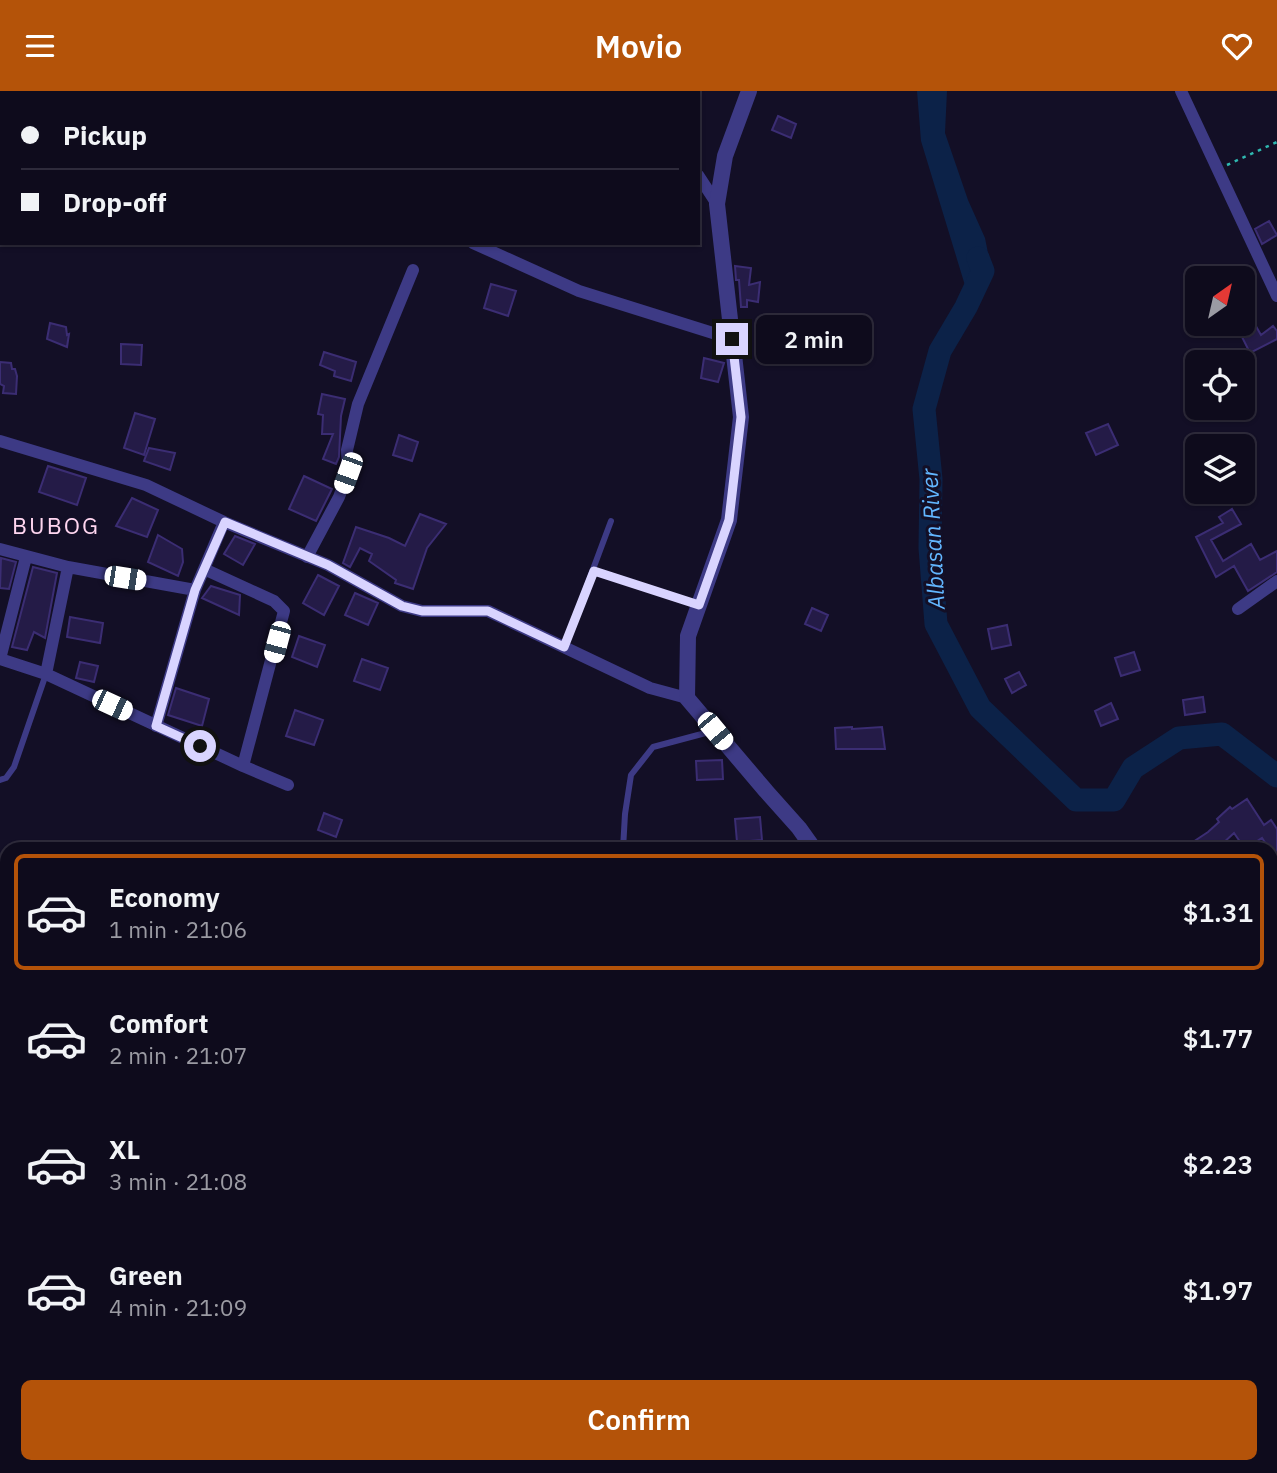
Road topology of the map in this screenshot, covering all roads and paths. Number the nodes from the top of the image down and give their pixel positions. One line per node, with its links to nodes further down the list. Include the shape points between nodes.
1 (749, 91): 6 (street, via 725,156)
2 (1181, 91): 4 (street)
3 (1277, 142): 4 (path)
4 (1218, 169): 9 (street)
5 (700, 178): 6 (street)
6 (717, 204): 10 (street)
7 (478, 245): 10 (street, via 579,291)
8 (413, 270): 16 (street, via 358,404 347,450 348,473)
9 (1277, 296)
10 (732, 339): 22 (street, via 741,417 729,520)
11 (0, 441): 13 (street, via 146,485)
12 (611, 521): 19 (lane)
13 (225, 522): 16 (street); 18 (street)
14 (0, 549): 15 (street)
15 (26, 557): 17 (street); 25 (street)
16 (307, 557): 24 (street, via 402,606 422,611 488,611)
17 (68, 567): 21 (street); 26 (street)
18 (204, 569): 21 (street); 30 (street, via 274,601 284,611)
19 (594, 571): 22 (lane); 24 (lane)
20 (1277, 581): 23 (street)
21 (195, 590): 28 (street)
22 (699, 605): 27 (street, via 688,636)
23 (1238, 609)
24 (564, 647): 27 (street, via 650,688)
25 (0, 659): 26 (street)
26 (46, 674): 28 (street); 31 (lane, via 13,767)
27 (687, 698): 29 (street)
28 (156, 726): 30 (street)
29 (715, 731): 33 (lane, via 653,747 631,775); 34 (street)
30 (243, 766): 32 (street)
31 (0, 780)
32 (288, 785)
33 (623, 842)
34 (809, 842)

